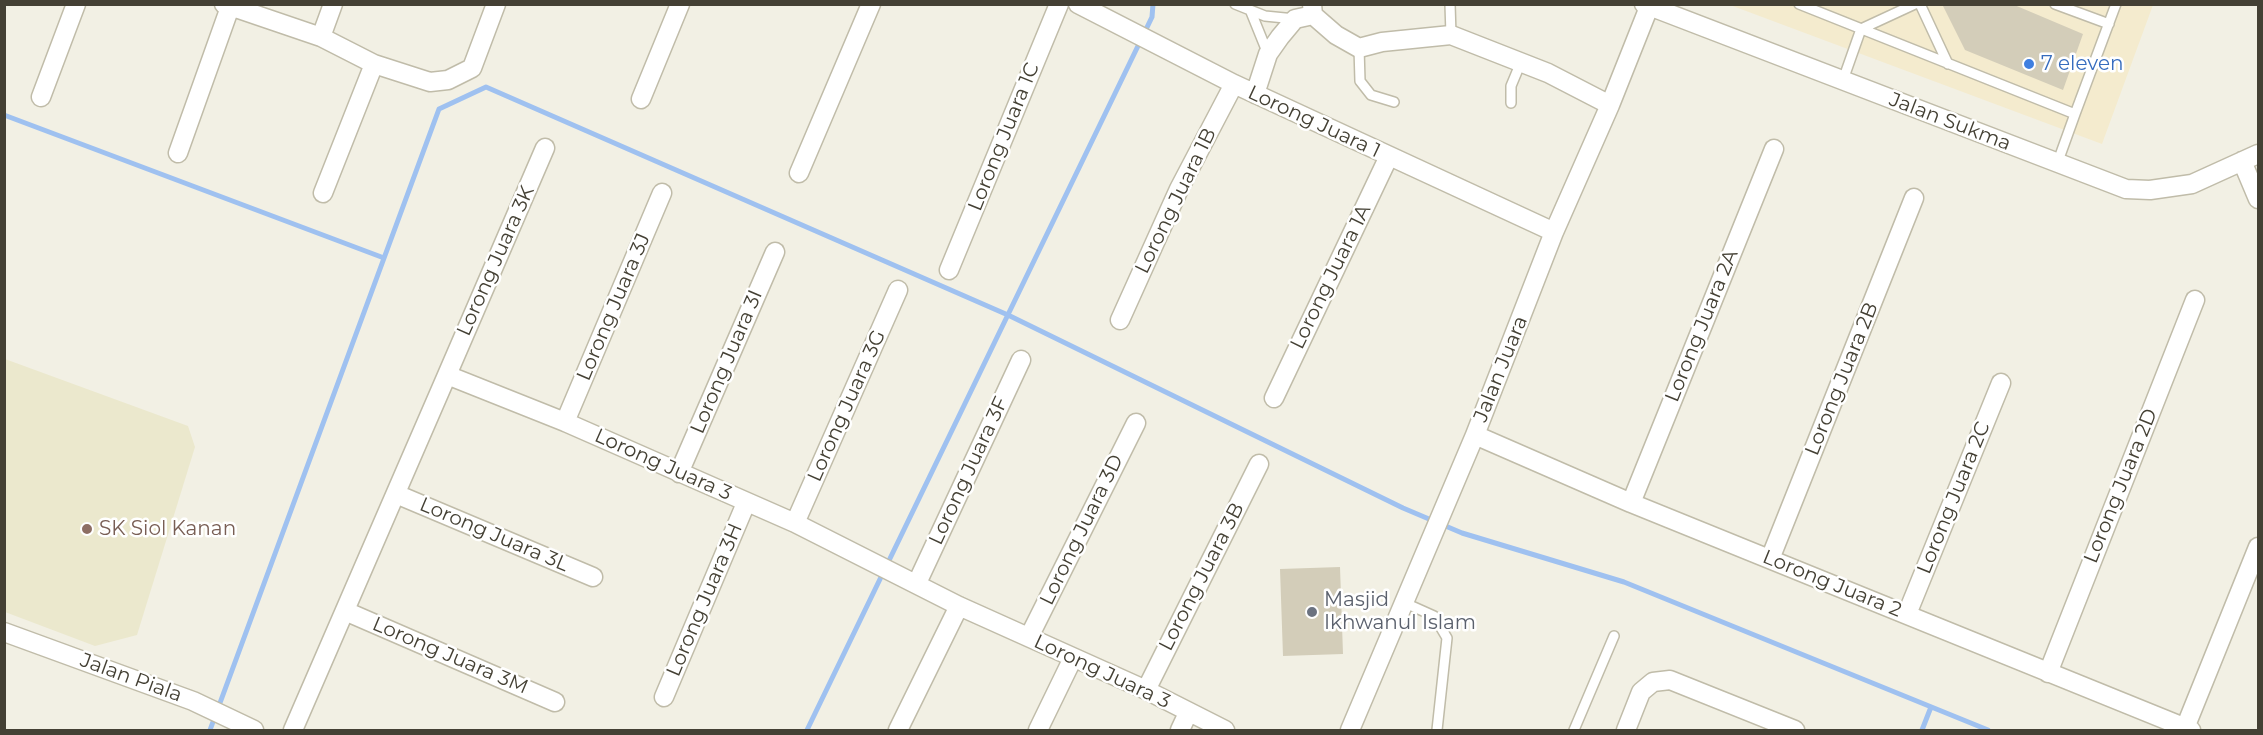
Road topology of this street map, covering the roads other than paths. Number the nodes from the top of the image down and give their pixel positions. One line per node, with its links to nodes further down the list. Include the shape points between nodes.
1 (76, 4): 32 (street)
2 (333, 4): 23 (street)
3 (496, 4): 27 (street, via 476,60 462,75 430,82)
4 (680, 4): 33 (street)
5 (871, 4): 44 (street)
6 (1059, 4): 51 (street, Lorong Juara 1C)
7 (1078, 4): 17 (street, Lorong Juara 1)
8 (1235, 4): 18 (lane)
9 (1450, 4): 22 (lane)
10 (1799, 4): 21 (lane)
11 (1915, 4): 21 (lane)
12 (1920, 4): 28 (lane)
13 (2055, 4): 20 (lane)
14 (2116, 4): 20 (lane)
15 (227, 6): 23 (street); 40 (street)
16 (1647, 6): 29 (street, Jalan Sukma); 36 (street, Jalan Juara)
17 (1098, 9): 30 (street, Lorong Juara 1)
18 (1251, 12): 19 (lane, via 1265,16); 25 (lane)
19 (1307, 13): 24 (street); 25 (street)
20 (2109, 24): 37 (lane)
21 (1861, 29): 28 (lane); 29 (lane)
22 (1451, 35): 24 (street); 26 (street)
23 (321, 37): 27 (street)
24 (1359, 48): 34 (lane, via 1360,81 1371,95)
25 (1268, 54): 31 (street)
26 (1521, 62): 35 (lane, via 1511,86); 36 (street)
27 (375, 64): 45 (street)
28 (1948, 64): 37 (lane)
29 (1843, 80): 43 (street, Jalan Sukma)
30 (1233, 84): 31 (street, Lorong Juara 1); 54 (street, Lorong Juara 1B)
31 (1255, 94): 41 (street, Lorong Juara 1)
32 (41, 97)
33 (641, 99)
34 (1394, 102)
35 (1511, 103)
36 (1610, 105): 49 (street, Jalan Juara)
37 (2075, 114): 43 (lane)
38 (545, 148): 56 (street, Lorong Juara 3K)
39 (1774, 149): 65 (street, Lorong Juara 2A)
40 (178, 153)
41 (1389, 156): 49 (street, Lorong Juara 1); 58 (street, Lorong Juara 1A)
42 (2250, 157): 43 (street, Jalan Sukma, via 2192,184 2150,190 2126,189); 48 (street)
43 (2057, 164)
44 (799, 173)
45 (323, 193)
46 (662, 193): 59 (street, Lorong Juara 3J)
47 (1914, 198): 69 (street, Lorong Juara 2B)
48 (2259, 199)
49 (1554, 232): 61 (street, Jalan Juara)
50 (775, 252): 63 (street, Lorong Juara 3I)
51 (949, 270)
52 (898, 290): 67 (street, Lorong Juara 3G)
53 (2196, 300): 80 (street, Lorong Juara 2D)
54 (1119, 320)
55 (1021, 360): 71 (street, Lorong Juara 3F)
56 (447, 375): 59 (street, Lorong Juara 3); 64 (street)
57 (2001, 382): 75 (street, Lorong Juara 2C)
58 (1274, 398)
59 (565, 422): 63 (street, Lorong Juara 3)
60 (1136, 423): 78 (street, Lorong Juara 3D)
61 (1475, 435): 65 (street, Lorong Juara 2); 72 (street, Jalan Juara)
62 (1259, 464): 81 (street, Lorong Juara 3B)
63 (679, 473): 66 (street, Lorong Juara 3)
64 (396, 494): 70 (street, Lorong Juara 3L); 74 (street)
65 (1631, 502): 69 (street, Lorong Juara 2)
66 (746, 503): 67 (street, Lorong Juara 3); 82 (street, Lorong Juara 3H)
67 (795, 523): 71 (street, Lorong Juara 3)
68 (2259, 547): 86 (street)
69 (1770, 559): 75 (street, Lorong Juara 2)
70 (593, 577)
71 (916, 583): 73 (street, Lorong Juara 3)
72 (1405, 603): 92 (street, Jalan Juara); 93 (lane, via 1434,616 1447,638)
73 (959, 606): 78 (street, Lorong Juara 3); 88 (street)
74 (345, 611): 83 (street, Lorong Juara 3M); 87 (street)
75 (1907, 614): 80 (street, Lorong Juara 2)
76 (4, 632): 85 (street, Jalan Piala, via 193,701)
77 (1614, 636): 94 (lane)
78 (1029, 637): 79 (street, Lorong Juara 3)
79 (1072, 660): 81 (street, Lorong Juara 3); 89 (street)
80 (2048, 673): 86 (street, Lorong Juara 2)
81 (1146, 690): 84 (street, Lorong Juara 3)
82 (664, 697)
83 (555, 702)
84 (1188, 713): 90 (street); 91 (street, Lorong Juara 3)
85 (247, 728)
86 (2188, 729)
87 (293, 730)
88 (898, 730)
89 (1038, 730)
90 (1180, 730)
91 (1225, 730)
92 (1350, 730)
93 (1437, 730)
94 (1574, 730)
95 (1626, 730): 96 (street, via 1641,692 1653,682 1670,680)
96 (1795, 730)

